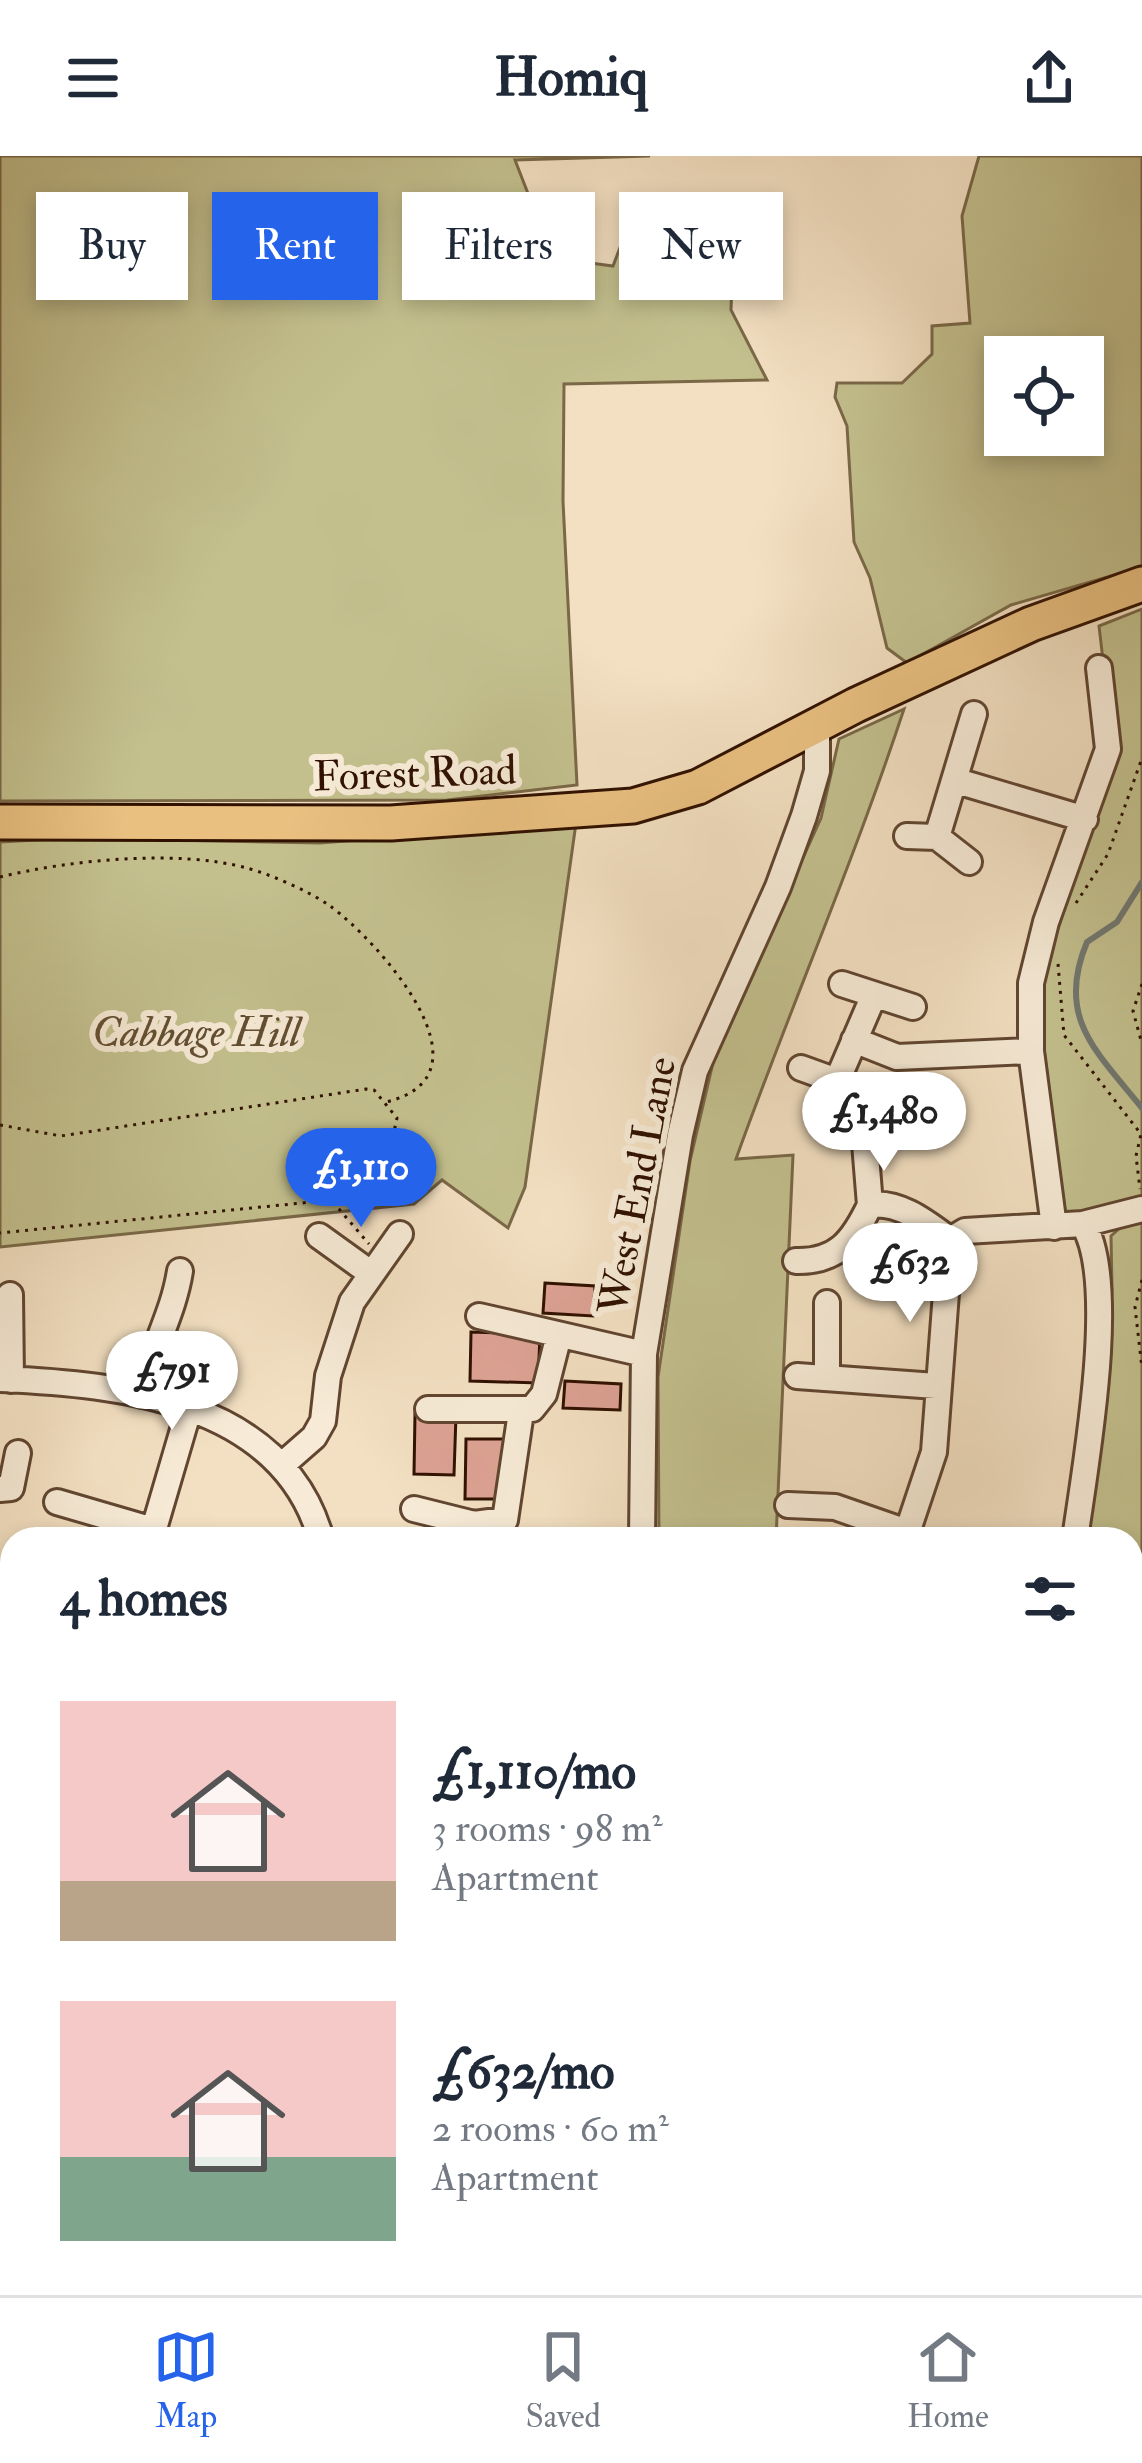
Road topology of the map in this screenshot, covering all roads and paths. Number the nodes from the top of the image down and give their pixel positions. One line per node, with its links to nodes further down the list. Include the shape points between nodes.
1 (1142, 584): 4 (main road, Forest Road, via 1031,624)
2 (1099, 668): 7 (street, via 1108,749)
3 (974, 714): 6 (street)
4 (817, 726): 8 (main road, Forest Road, via 698,787 633,806 391,823); 44 (street, West End Lane, via 817,771 804,816 695,1071)
5 (1142, 758): 13 (path, via 1108,854)
6 (957, 781): 7 (street); 10 (street)
7 (1085, 819): 21 (street, via 1030,983)
8 (0, 822)
9 (907, 836): 10 (street)
10 (938, 837): 11 (street)
11 (969, 862)
12 (0, 877): 23 (path, via 106,862 218,862 329,906 411,990 431,1030 434,1059 422,1080)
13 (1074, 906)
14 (1058, 962): 26 (path, via 1064,1035 1141,1134)
15 (842, 984): 17 (street)
16 (1142, 984): 20 (path, via 1133,1011)
17 (874, 995): 18 (street); 19 (street)
18 (913, 1007)
19 (854, 1040): 21 (street, via 897,1057); 22 (street, via 837,1081)
20 (1142, 1044)
21 (1031, 1052): 31 (street)
22 (801, 1068)
23 (386, 1102): 24 (path, via 366,1089 61,1136); 27 (path, via 398,1118 392,1141)
24 (0, 1125)
25 (865, 1144): 28 (street)
26 (1142, 1197)
27 (332, 1200): 32 (path); 37 (path, via 364,1235)
28 (870, 1205): 35 (street, via 901,1209); 36 (street, via 839,1252)
29 (1142, 1209): 30 (street)
30 (1083, 1224): 31 (street); 66 (street, via 1100,1273)
31 (1054, 1227): 35 (street, via 965,1231)
32 (0, 1233)
33 (400, 1234): 37 (street)
34 (319, 1235): 37 (street)
35 (950, 1240): 49 (street)
36 (796, 1261)
37 (373, 1266): 55 (street, via 328,1376 323,1421)
38 (180, 1271): 50 (street)
39 (1142, 1280): 45 (path, via 1135,1307)
40 (10, 1295): 48 (street)
41 (827, 1303): 47 (street)
42 (479, 1316): 43 (street)
43 (559, 1335): 44 (street); 53 (street, via 544,1394)
44 (644, 1354): 63 (street, West End Lane)
45 (1142, 1368)
46 (797, 1376): 47 (street)
47 (827, 1378): 49 (street)
48 (5, 1380): 50 (street)
49 (936, 1386): 65 (street, via 934,1452)
50 (142, 1395): 51 (street)
51 (190, 1406): 55 (street, via 258,1442); 61 (street)
52 (428, 1409): 53 (street)
53 (521, 1412): 59 (street, via 505,1520 474,1524)
54 (18, 1453): 56 (street, via 10,1488)
55 (282, 1465): 62 (street)
56 (0, 1489)
57 (58, 1502): 60 (street)
58 (788, 1505): 64 (street, via 835,1507)
59 (414, 1509)
60 (131, 1527)
61 (154, 1527)
62 (316, 1527)
63 (642, 1527)
64 (886, 1527)
65 (909, 1527)
66 (1077, 1527)

